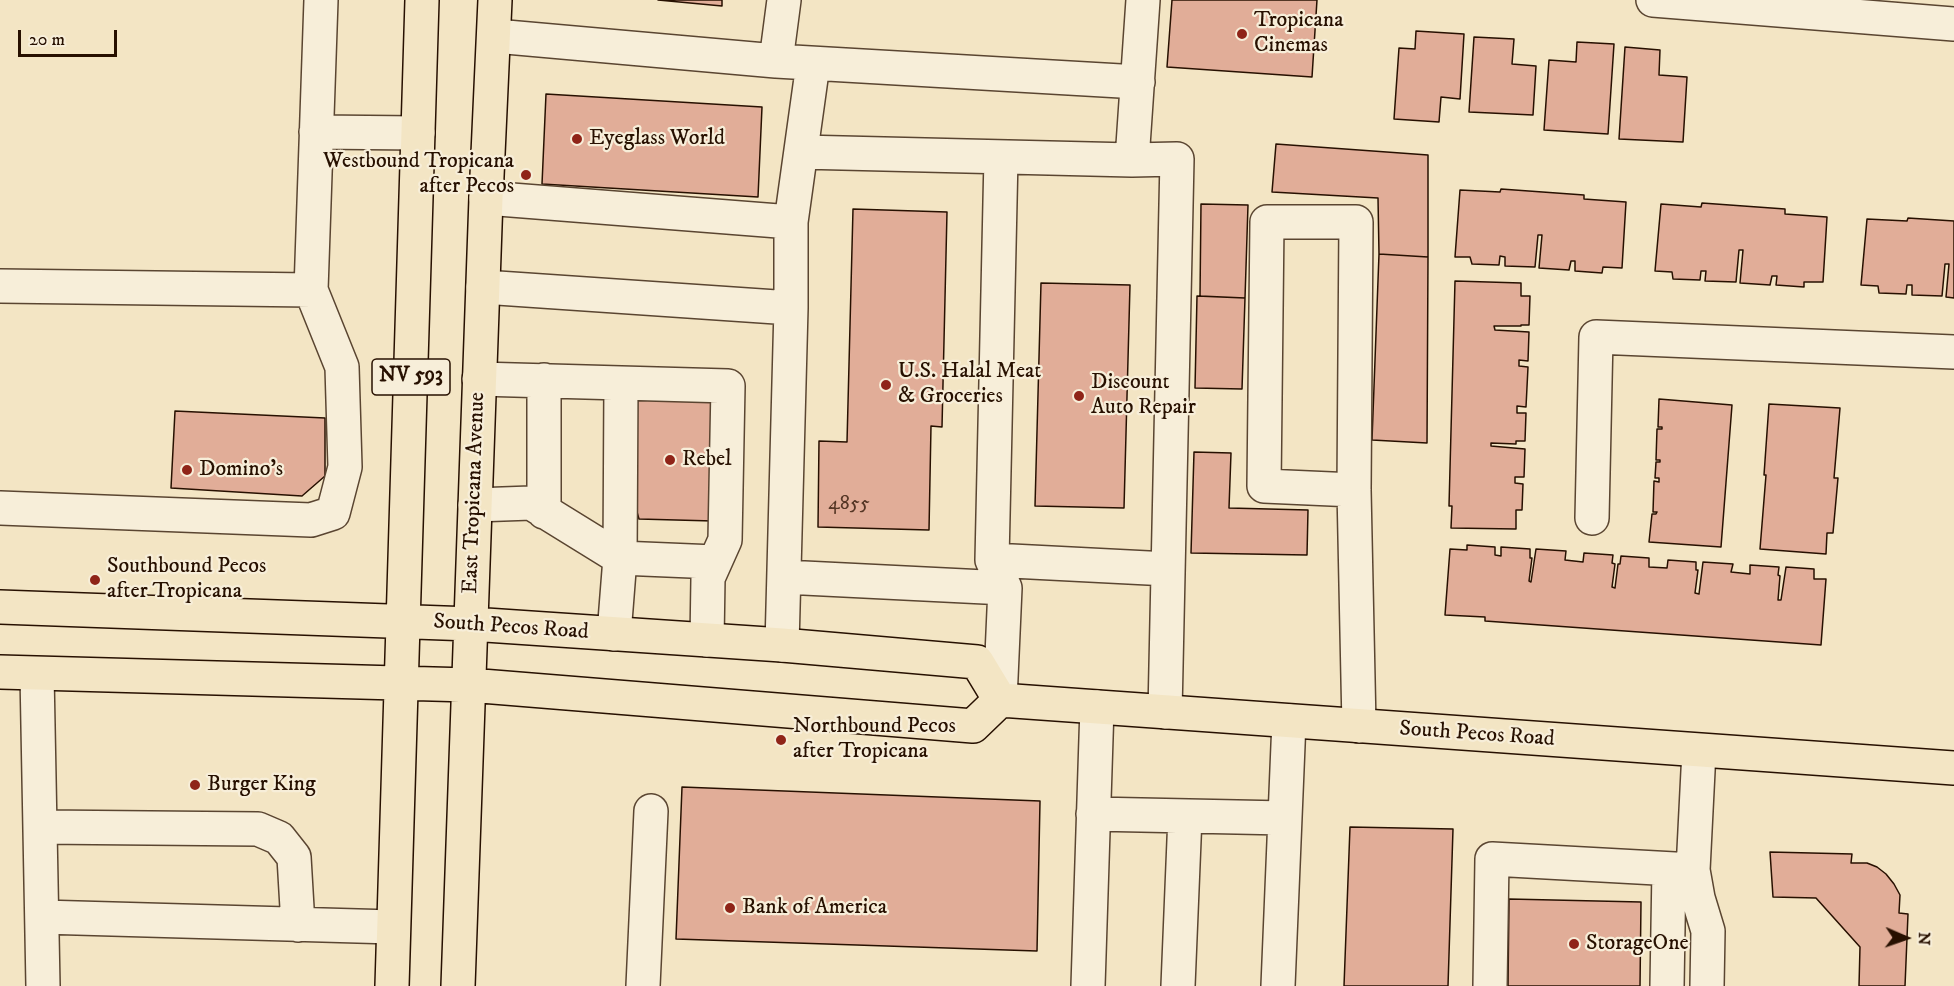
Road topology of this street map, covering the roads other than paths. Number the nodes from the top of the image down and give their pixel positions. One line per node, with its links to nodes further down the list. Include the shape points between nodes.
1 (321, 0): 12 (street)
2 (422, 0): 13 (main road, NV 593)
3 (495, 0): 8 (main road, East Tropicana Avenue / NV 593)
4 (784, 0): 9 (street)
5 (1138, 0): 11 (street)
6 (1653, 0): 7 (street)
7 (1954, 24)
8 (495, 36): 9 (street); 17 (main road, East Tropicana Avenue / NV 593)
9 (776, 61): 10 (street)
10 (813, 64): 11 (street); 14 (street)
11 (1138, 82): 16 (street)
12 (316, 132): 13 (street); 21 (street)
13 (418, 133): 38 (main road, NV 593)
14 (801, 152): 15 (street); 18 (street)
15 (1001, 157): 16 (street); 35 (street)
16 (1132, 160): 34 (street, via 1177,159)
17 (486, 198): 18 (street); 20 (main road, East Tropicana Avenue / NV 593)
18 (791, 222): 22 (street)
19 (0, 286): 21 (street)
20 (483, 287): 22 (street); 24 (main road, East Tropicana Avenue / NV 593)
21 (312, 291): 29 (street, via 342,367 345,467 333,513 311,520)
22 (791, 308): 36 (street)
23 (1954, 352): 31 (street, via 1596,337)
24 (479, 380): 25 (street); 28 (main road, East Tropicana Avenue / NV 593)
25 (544, 380): 26 (street); 30 (street)
26 (621, 383): 32 (street); 33 (street, via 728,386 725,540)
27 (1354, 490): 27 (street, via 1356,222 1267,222 1264,486); 51 (street)
28 (475, 505): 30 (street, via 531,503); 39 (main road, East Tropicana Avenue / NV 593)
29 (0, 508)
30 (544, 512): 32 (street)
31 (1592, 518)
32 (620, 558): 33 (street); 40 (street)
33 (715, 562): 41 (street, via 708,578)
34 (1168, 569): 35 (street); 49 (street)
35 (998, 574): 36 (street); 47 (street)
36 (784, 577): 42 (street)
37 (0, 607): 38 (main road, South Pecos Road)
38 (403, 621): 39 (main road, South Pecos Road); 45 (main road, NV 593)
39 (471, 624): 40 (main road, South Pecos Road); 46 (main road, East Tropicana Avenue / NV 593)
40 (614, 634): 41 (main road, South Pecos Road)
41 (707, 640): 42 (main road, South Pecos Road)
42 (782, 645): 47 (main road, South Pecos Road, via 976,662)
43 (0, 672): 44 (main road)
44 (37, 674): 45 (main road); 58 (street)
45 (401, 683): 46 (main road); 62 (main road, NV 593)
46 (469, 685): 47 (main road, via 973,726); 65 (main road, East Tropicana Avenue / NV 593)
47 (1000, 700): 48 (main road, South Pecos Road)
48 (1097, 707): 49 (main road, South Pecos Road); 55 (street)
49 (1165, 712): 50 (main road, South Pecos Road)
50 (1289, 721): 51 (main road, South Pecos Road); 57 (street)
51 (1359, 726): 52 (main road, South Pecos Road)
52 (1699, 750): 53 (main road, South Pecos Road); 59 (street)
53 (1954, 768)
54 (651, 811): 66 (street)
55 (1093, 814): 56 (street); 67 (street)
56 (1185, 816): 57 (street); 68 (street)
57 (1285, 818): 69 (street)
58 (41, 827): 60 (street); 61 (street, via 258,829 279,838 294,856)
59 (1681, 870): 70 (street, via 1492,859); 71 (street); 72 (street, via 1698,898 1708,931)
60 (42, 917): 61 (street); 63 (street)
61 (298, 925): 62 (street)
62 (393, 927): 64 (main road, NV 593)
63 (43, 986)
64 (392, 986)
65 (458, 986)
66 (643, 986)
67 (1088, 986)
68 (1178, 986)
69 (1278, 986)
70 (1490, 986)
71 (1667, 986)
72 (1707, 986)

